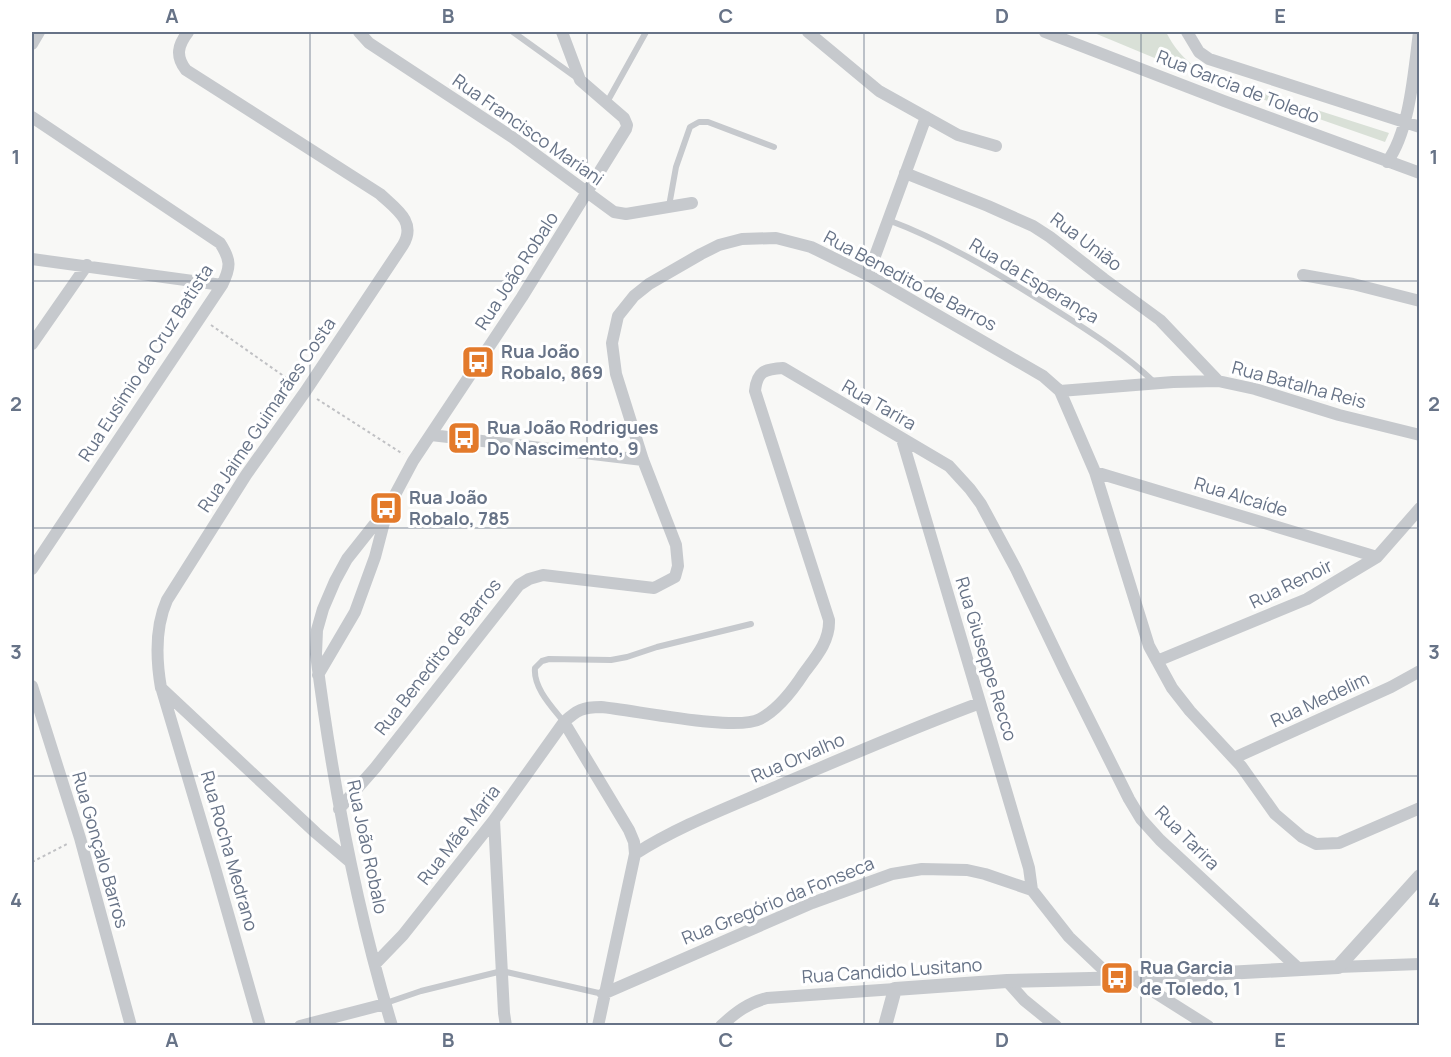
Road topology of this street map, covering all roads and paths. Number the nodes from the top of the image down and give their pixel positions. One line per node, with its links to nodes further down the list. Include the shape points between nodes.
1 (39, 32): 11 (street)
2 (188, 32): 38 (street, Rua Jaime Guimarães Costa, via 178,55 186,70 380,195 407,221 407,238)
3 (359, 32): 23 (street, Rua Francisco Mariani, via 369,43 512,137)
4 (513, 32): 12 (lane)
5 (562, 32): 12 (street)
6 (646, 32): 13 (lane)
7 (808, 32): 15 (street, via 879,91)
8 (1045, 32): 20 (street, Rua Garcia de Toledo)
9 (1187, 32): 16 (street, via 1199,52 1209,59)
10 (1419, 32): 16 (street)
11 (32, 44)
12 (580, 80): 13 (street)
13 (606, 104): 23 (street, Rua João Robalo, via 626,121 626,129)
14 (32, 117): 31 (street, Rua Eusímio da Cruz Batista, via 220,243 229,261)
15 (926, 117): 18 (street, via 958,135); 21 (street)
16 (1404, 123): 17 (street); 20 (street)
17 (1419, 127)
18 (996, 146)
19 (774, 147): 25 (lane, via 699,122 690,128 676,167)
20 (1387, 162): 22 (street, Rua Garcia de Toledo)
21 (904, 173): 26 (street); 35 (street, Rua União, via 1040,230 1160,320)
22 (1419, 173)
23 (588, 194): 25 (street, Rua Francisco Mariani, via 620,213); 39 (street, Rua João Robalo)
24 (692, 203): 25 (street, Rua Francisco Mariani)
25 (669, 207)
26 (887, 220): 29 (street); 36 (lane, Rua da Esperança, via 1001,276 1101,339)
27 (32, 259): 28 (street)
28 (87, 265): 31 (street); 34 (street)
29 (868, 274): 37 (street, Rua Benedito de Barros, via 1043,376); 42 (street, Rua Benedito de Barros, via 811,247 776,238 742,239 701,254 634,296 618,316 612,343 616,374)
30 (1303, 275): 32 (street)
31 (222, 285): 33 (street, Rua Eusímio da Cruz Batista)
32 (1419, 301)
33 (200, 318): 38 (path); 48 (street, Rua Eusímio da Cruz Batista)
34 (32, 344)
35 (1218, 381): 36 (street, Rua Batalha Reis); 40 (street, Rua Batalha Reis)
36 (1155, 383): 37 (street, Rua Batalha Reis)
37 (1060, 391): 44 (street, Rua Benedito de Barros)
38 (305, 392): 43 (path); 54 (street, Rua Jaime Guimarães Costa, via 246,475 167,600 158,641)
39 (431, 435): 42 (street); 43 (street, Rua João Robalo)
40 (1419, 435)
41 (902, 439): 55 (street, Rua Giuseppe Recco); 56 (street, Rua Tarira, via 783,368 767,369 756,380 755,391 829,620 827,637 816,657 774,710 750,723 601,707 585,707); 70 (street, Rua Tarira, via 949,466 981,504 1141,819)
42 (643, 460): 59 (street, Rua Benedito de Barros, via 676,545 675,577 654,588 543,575 519,585)
43 (413, 461): 45 (street, Rua João Robalo)
44 (1095, 472): 47 (street, Rua Alcaíde); 50 (street, Rua Benedito de Barros, via 1126,578)
45 (389, 506): 52 (street, Rua João Robalo, via 355,612); 52 (street, Rua João Robalo, via 347,560 331,590 315,642)
46 (1419, 508): 47 (street, Rua Renoir)
47 (1377, 557): 50 (street, Rua Renoir, via 1307,599)
48 (32, 569)
49 (751, 624): 56 (lane, via 611,660 542,661 535,668 535,675)
50 (1156, 661): 57 (street, Rua Benedito de Barros, via 1190,711)
51 (1419, 671): 57 (street, Rua Medelim)
52 (318, 675): 59 (street, Rua João Robalo)
53 (32, 686): 61 (street, Rua Gonçalo Barros)
54 (161, 688): 63 (street); 79 (street, Rua Rocha Medrano)
55 (980, 703): 62 (street, Rua Orvalho, via 760,794 654,841); 66 (street, Rua Giuseppe Recco, via 1029,868)
56 (564, 722): 60 (street, Rua Mãe Maria); 62 (street, via 629,830)
57 (1234, 758): 58 (street, Rua Benedito de Barros, via 1275,814 1316,844 1339,843)
58 (1419, 808)
59 (339, 809): 63 (street, Rua João Robalo)
60 (494, 820): 67 (street, Rua Mãe Maria); 71 (street)
61 (80, 838): 64 (path); 78 (street, Rua Gonçalo Barros)
62 (635, 854): 76 (street)
63 (349, 861): 67 (street, Rua João Robalo)
64 (32, 862)
65 (1419, 876): 69 (street)
66 (1032, 890): 72 (street, via 1069,938); 76 (street, Rua Gregório da Fonseca, via 967,870 922,869 892,874 812,903)
67 (375, 964): 77 (street, Rua João Robalo)
68 (1419, 964): 69 (street)
69 (1338, 966): 70 (street)
70 (1299, 969): 73 (street)
71 (502, 971): 76 (lane); 77 (lane); 82 (street)
72 (1111, 977): 73 (street); 74 (street)
73 (1132, 978): 87 (street)
74 (1007, 981): 75 (street, Rua Candido Lusitano); 86 (street, Rua Candido Lusitano)
75 (895, 989): 84 (street, Rua Candido Lusitano, via 767,998 737,1011); 85 (street)
76 (603, 994): 83 (street)
77 (385, 1004): 80 (street); 81 (street, Rua João Robalo)
78 (131, 1026)
79 (260, 1026)
80 (300, 1026)
81 (392, 1026)
82 (506, 1026)
83 (598, 1026)
84 (721, 1026)
85 (885, 1026)
86 (1056, 1026)
87 (1208, 1026)

